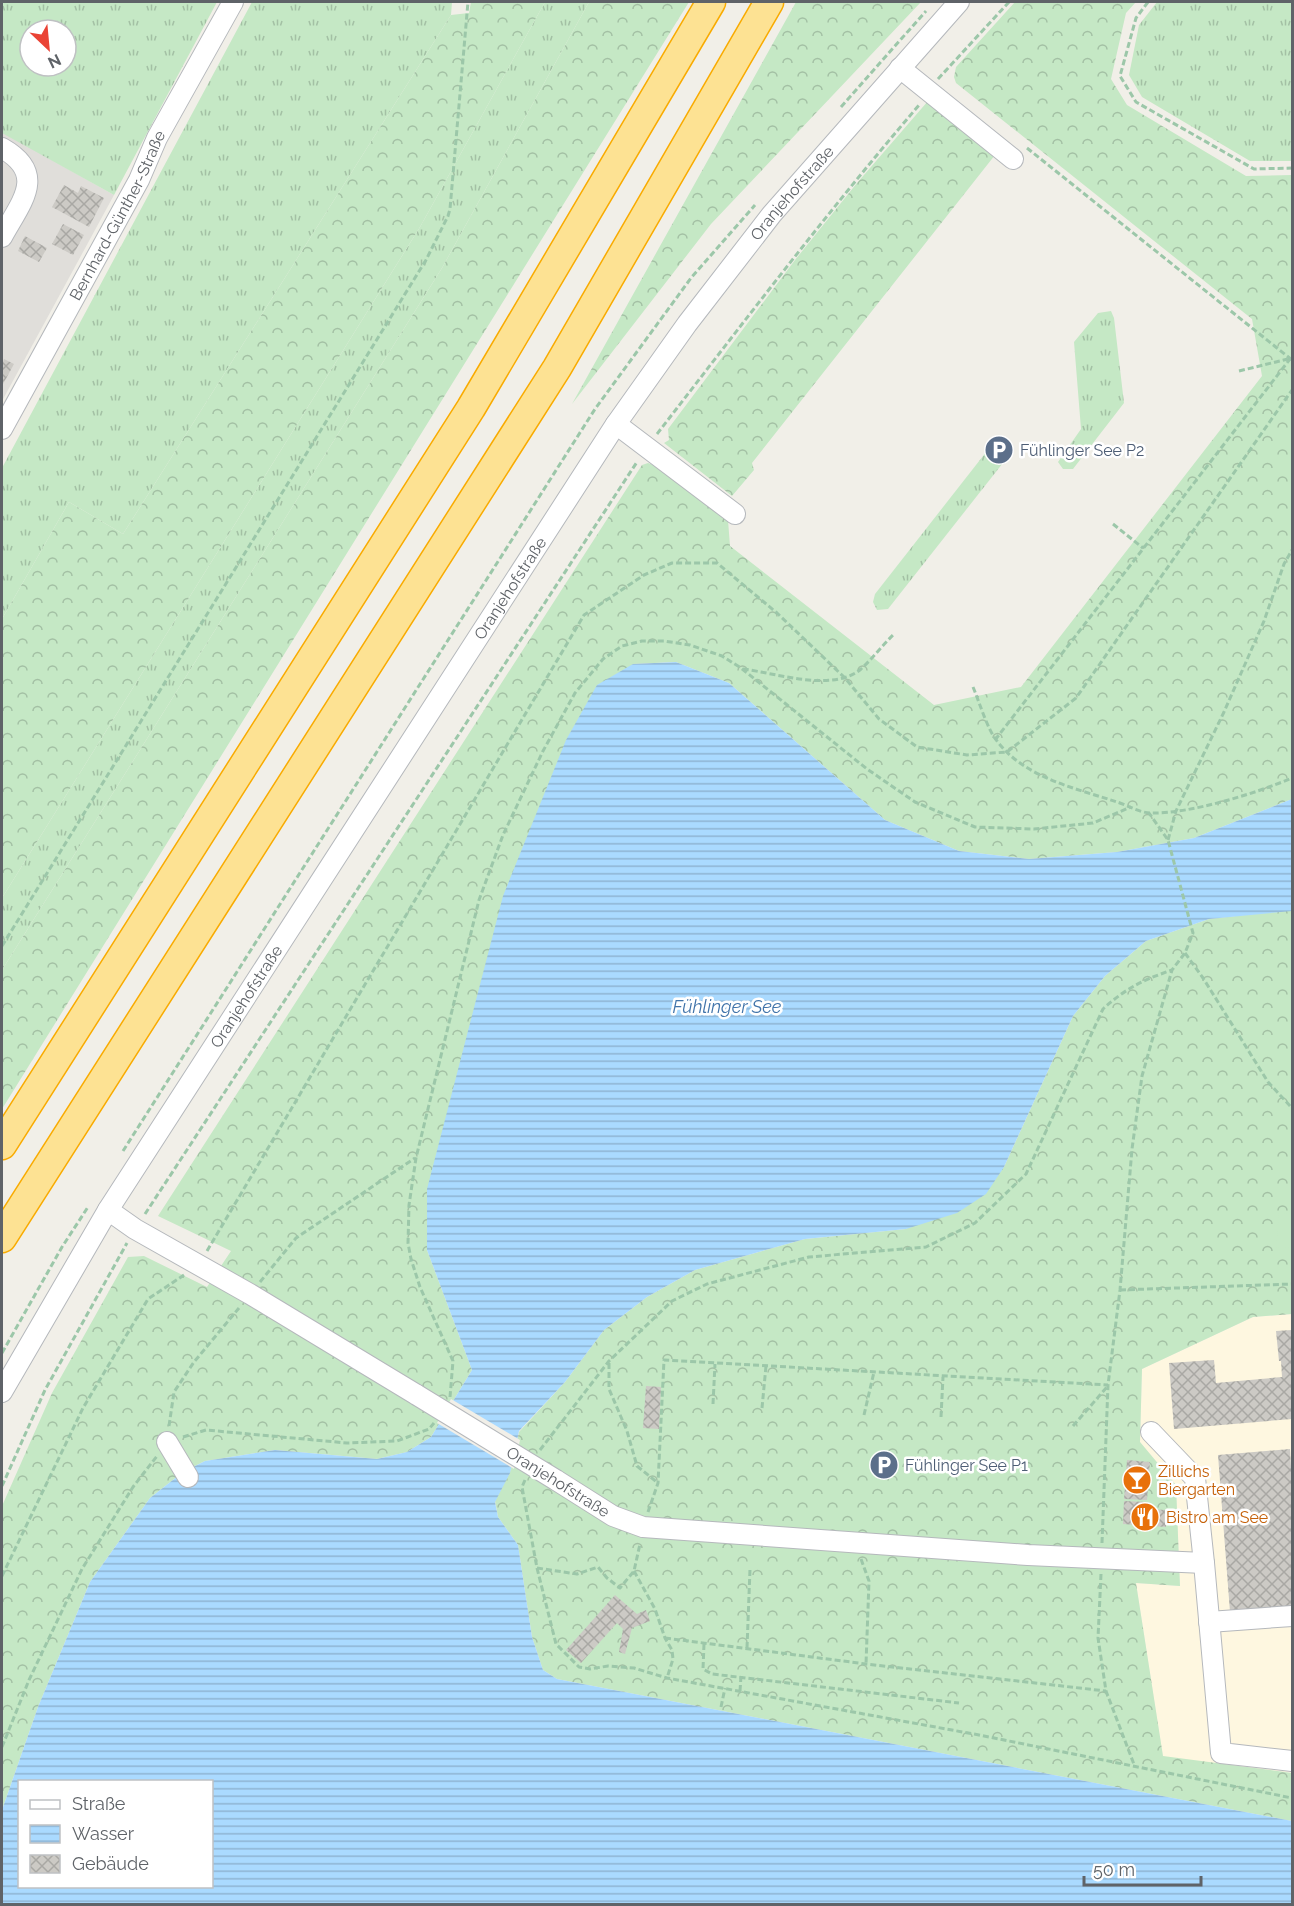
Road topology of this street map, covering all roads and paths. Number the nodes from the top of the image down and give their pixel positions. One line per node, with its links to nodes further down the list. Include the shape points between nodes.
1 (233, 2): 18 (street, Bernhard-Günther-Straße)
2 (468, 2): 35 (path, via 448,216 426,260)
3 (711, 2): 39 (highway, via 471,408)
4 (769, 2): 43 (highway, via 557,368)
5 (959, 2): 8 (street, Oranjehofstraße)
6 (1009, 2): 9 (path)
7 (1148, 2): 12 (path, via 1136,18 1120,76 1136,102 1254,169)
8 (900, 68): 9 (street); 17 (street, Oranjehofstraße, via 772,214)
9 (930, 91): 11 (street); 19 (path, via 859,175)
10 (2, 148): 13 (street, via 27,170 27,191)
11 (1017, 151): 14 (path)
12 (1293, 168)
13 (2, 237)
14 (1291, 359): 15 (path); 22 (path)
15 (1239, 371)
16 (1293, 390): 29 (path, via 1076,698)
17 (616, 424): 19 (street); 41 (street, Oranjehofstraße)
18 (2, 429)
19 (646, 448): 20 (street); 42 (path)
20 (735, 514)
21 (1113, 524): 22 (path)
22 (1143, 548): 28 (path)
23 (1293, 550): 32 (path)
24 (893, 635): 26 (path, via 860,670)
25 (741, 668): 26 (path, via 826,682); 31 (path, via 867,769 915,802 975,827 1034,829 1093,823); 40 (path, via 722,656 690,645 642,641 622,646 603,658 575,693 508,825 479,900)
26 (845, 678): 29 (path, via 879,719 917,747 967,754); 44 (path, via 717,563 672,563 644,575 584,615)
27 (973, 687): 28 (path)
28 (995, 740): 29 (path)
29 (1007, 752): 31 (path, via 1040,775)
30 (1293, 778): 32 (path)
31 (1131, 807): 33 (path)
32 (1176, 811): 33 (path); 34 (path)
33 (1149, 813): 34 (path)
34 (1167, 840): 36 (path, via 1193,933)
35 (2, 946)
36 (1185, 954): 37 (path); 38 (path, via 1268,1082)
37 (1172, 970): 46 (path, via 1142,1076); 64 (path, via 1142,980 1103,1009 1026,1174 975,1223 926,1247 809,1257 707,1284 672,1301 609,1361 609,1389 637,1466)
38 (1293, 1108)
39 (2, 1145)
40 (416, 1158): 47 (path, via 296,1238); 54 (path, via 408,1243 420,1287 453,1360 452,1395)
41 (108, 1210): 42 (street, Oranjehofstraße); 53 (street, Oranjehofstraße)
42 (135, 1229): 44 (street, Oranjehofstraße); 65 (path, via 45,1390)
43 (2, 1238)
44 (198, 1265): 47 (street, Oranjehofstraße); 72 (path, via 148,1299 83,1408)
45 (1293, 1284): 46 (path)
46 (1120, 1290): 52 (path)
47 (250, 1294): 62 (path, via 174,1392); 66 (street, Oranjehofstraße, bridge, via 613,1516)
48 (715, 1363): 49 (path); 55 (path); 64 (path, via 664,1360)
49 (766, 1366): 50 (path); 56 (path)
50 (874, 1372): 51 (path); 57 (path)
51 (943, 1376): 52 (path); 58 (path)
52 (1108, 1385): 60 (path); 68 (path)
53 (2, 1392)
54 (446, 1403)
55 (713, 1404)
56 (762, 1408)
57 (864, 1416)
58 (941, 1417)
59 (435, 1421): 62 (path, via 429,1430 398,1441 346,1443 206,1430)
60 (1073, 1426)
61 (1151, 1432): 69 (street, via 1195,1478)
62 (167, 1442): 63 (street); 86 (path, via 82,1569)
63 (188, 1477)
64 (658, 1483): 66 (path)
65 (2, 1486)
66 (643, 1527): 67 (street, Oranjehofstraße); 71 (path)
67 (856, 1543): 68 (street, Oranjehofstraße); 78 (path, via 869,1581)
68 (1102, 1560): 69 (street, Oranjehofstraße); 83 (path, via 1098,1638)
69 (1204, 1563): 74 (street)
70 (750, 1569): 77 (path)
71 (634, 1571): 75 (path, via 655,1609); 80 (path, via 620,1588 598,1567 577,1574 537,1568 556,1644 569,1659 579,1667 634,1668)
72 (2, 1576)
73 (1293, 1616): 74 (street)
74 (1209, 1622): 87 (street, via 1221,1753)
75 (665, 1638): 76 (path); 80 (path, via 673,1659)
76 (704, 1644): 77 (path); 79 (path, via 703,1669 712,1674)
77 (747, 1648): 78 (path)
78 (866, 1664): 83 (path)
79 (741, 1676): 82 (path); 84 (path)
80 (667, 1678): 81 (path)
81 (725, 1688): 82 (path); 85 (path)
82 (740, 1691): 88 (path)
83 (1106, 1691): 88 (path)
84 (959, 1703)
85 (721, 1707)
86 (2, 1747)
87 (1293, 1761)
88 (1136, 1767): 89 (path)
89 (1293, 1798)

